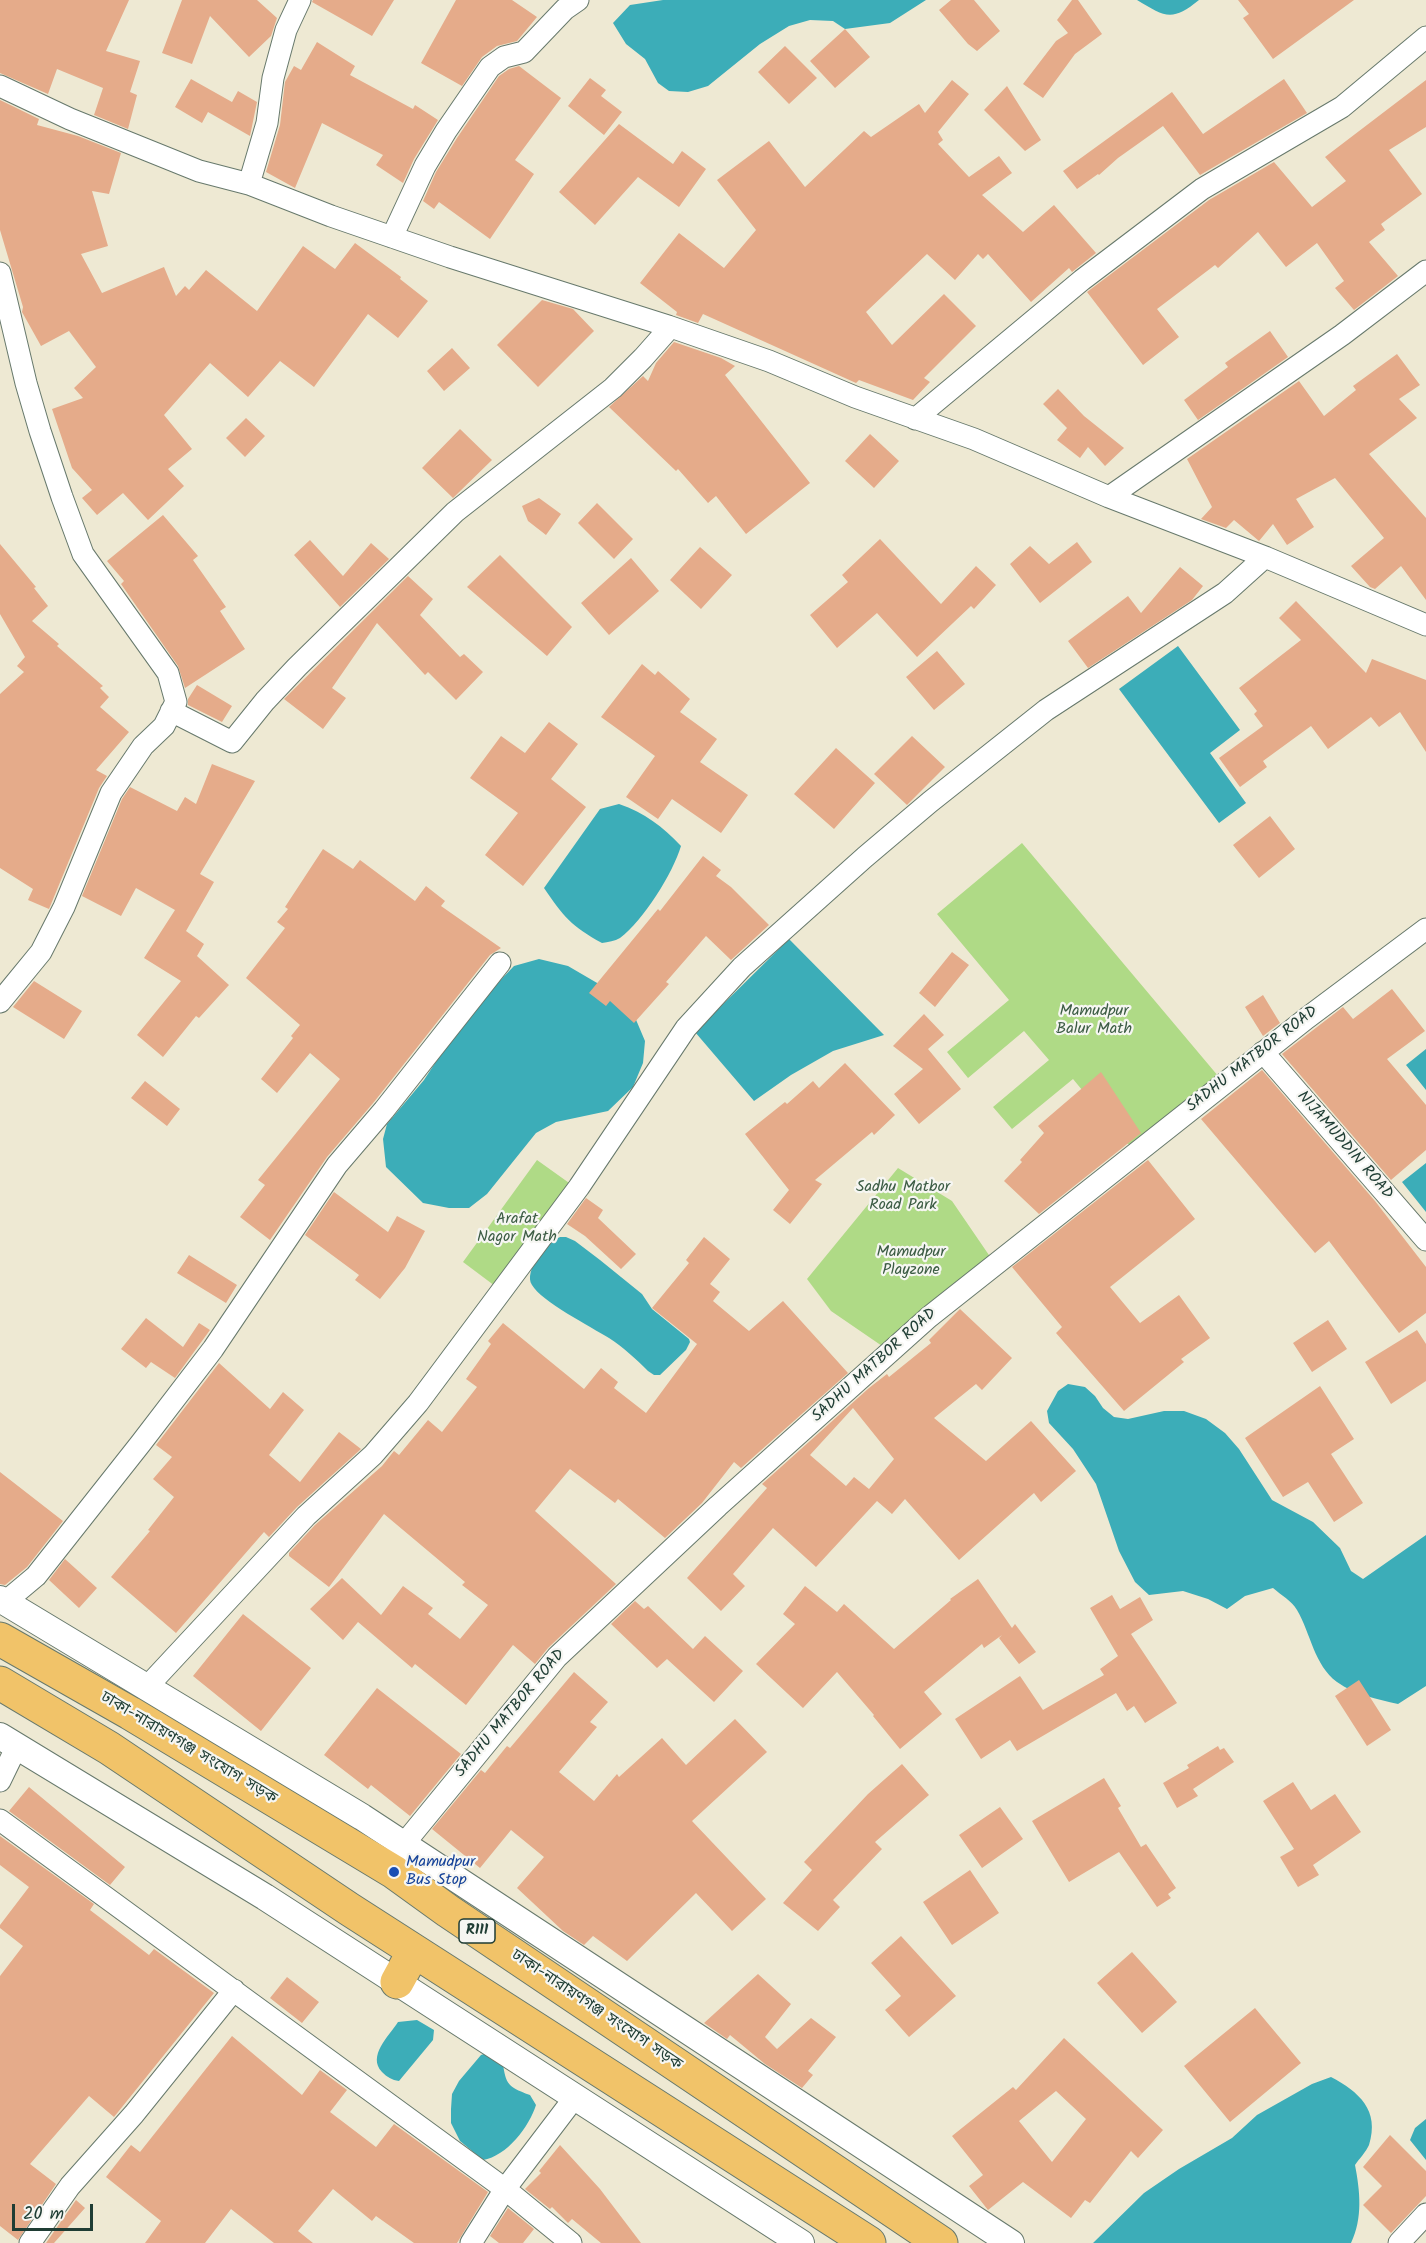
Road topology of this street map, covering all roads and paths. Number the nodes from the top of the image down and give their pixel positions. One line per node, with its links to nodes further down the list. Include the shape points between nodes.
1 (300, 0): 5 (street, via 286,30 273,78 267,123)
2 (578, 0): 6 (street, via 524,52 504,57 490,67 424,166)
3 (1426, 37): 10 (street, via 1341,107 1202,189 1082,279)
4 (0, 86): 5 (street, via 199,171)
5 (249, 184): 6 (street)
6 (392, 237): 9 (street)
7 (1426, 271): 11 (street, via 1342,335)
8 (1, 285): 14 (street, via 40,431 83,554 168,673 176,702)
9 (668, 326): 10 (street); 14 (street, via 613,388 455,512 265,700 232,742)
10 (915, 419): 11 (street, via 974,439)
11 (1109, 498): 12 (street)
12 (1264, 557): 13 (street); 23 (street, via 1225,593 1037,717 865,857 742,967 686,1028 579,1187 417,1403 373,1455 306,1516)
13 (1426, 626)
14 (171, 711): 17 (street, via 164,726 143,747 111,793 41,952)
15 (1426, 929): 18 (street, SADHU MATBOR ROAD)
16 (500, 963): 20 (street, via 337,1165 213,1349 141,1443 36,1576)
17 (0, 1002)
18 (1263, 1052): 19 (street, NIJAMUDDIN ROAD); 27 (street, SADHU MATBOR ROAD, via 929,1317 718,1506 557,1657)
19 (1426, 1240)
20 (3, 1601): 23 (street)
21 (0, 1639): 27 (main road, ঢাকা-নারায়ণগঞ্জ সংযোগ সড়ক / R111)
22 (0, 1683): 28 (main road, via 109,1748)
23 (146, 1688): 27 (street)
24 (8, 1741): 25 (street); 29 (street, via 255,1890)
25 (0, 1780)
26 (0, 1820): 30 (street)
27 (394, 1856): 39 (main road, ঢাকা-নারায়ণগঞ্জ সংযোগ সড়ক / R111); 40 (street)
28 (414, 1951): 29 (main road); 38 (main road)
29 (397, 1982): 31 (street)
30 (234, 1990): 32 (street); 34 (street, via 70,2186)
31 (575, 2097): 32 (street); 37 (street)
32 (504, 2189): 35 (street); 36 (street)
33 (1426, 2214): 41 (street)
34 (30, 2243)
35 (471, 2243)
36 (571, 2243)
37 (801, 2243)
38 (869, 2243)
39 (941, 2243)
40 (1011, 2243)
41 (1399, 2243)

